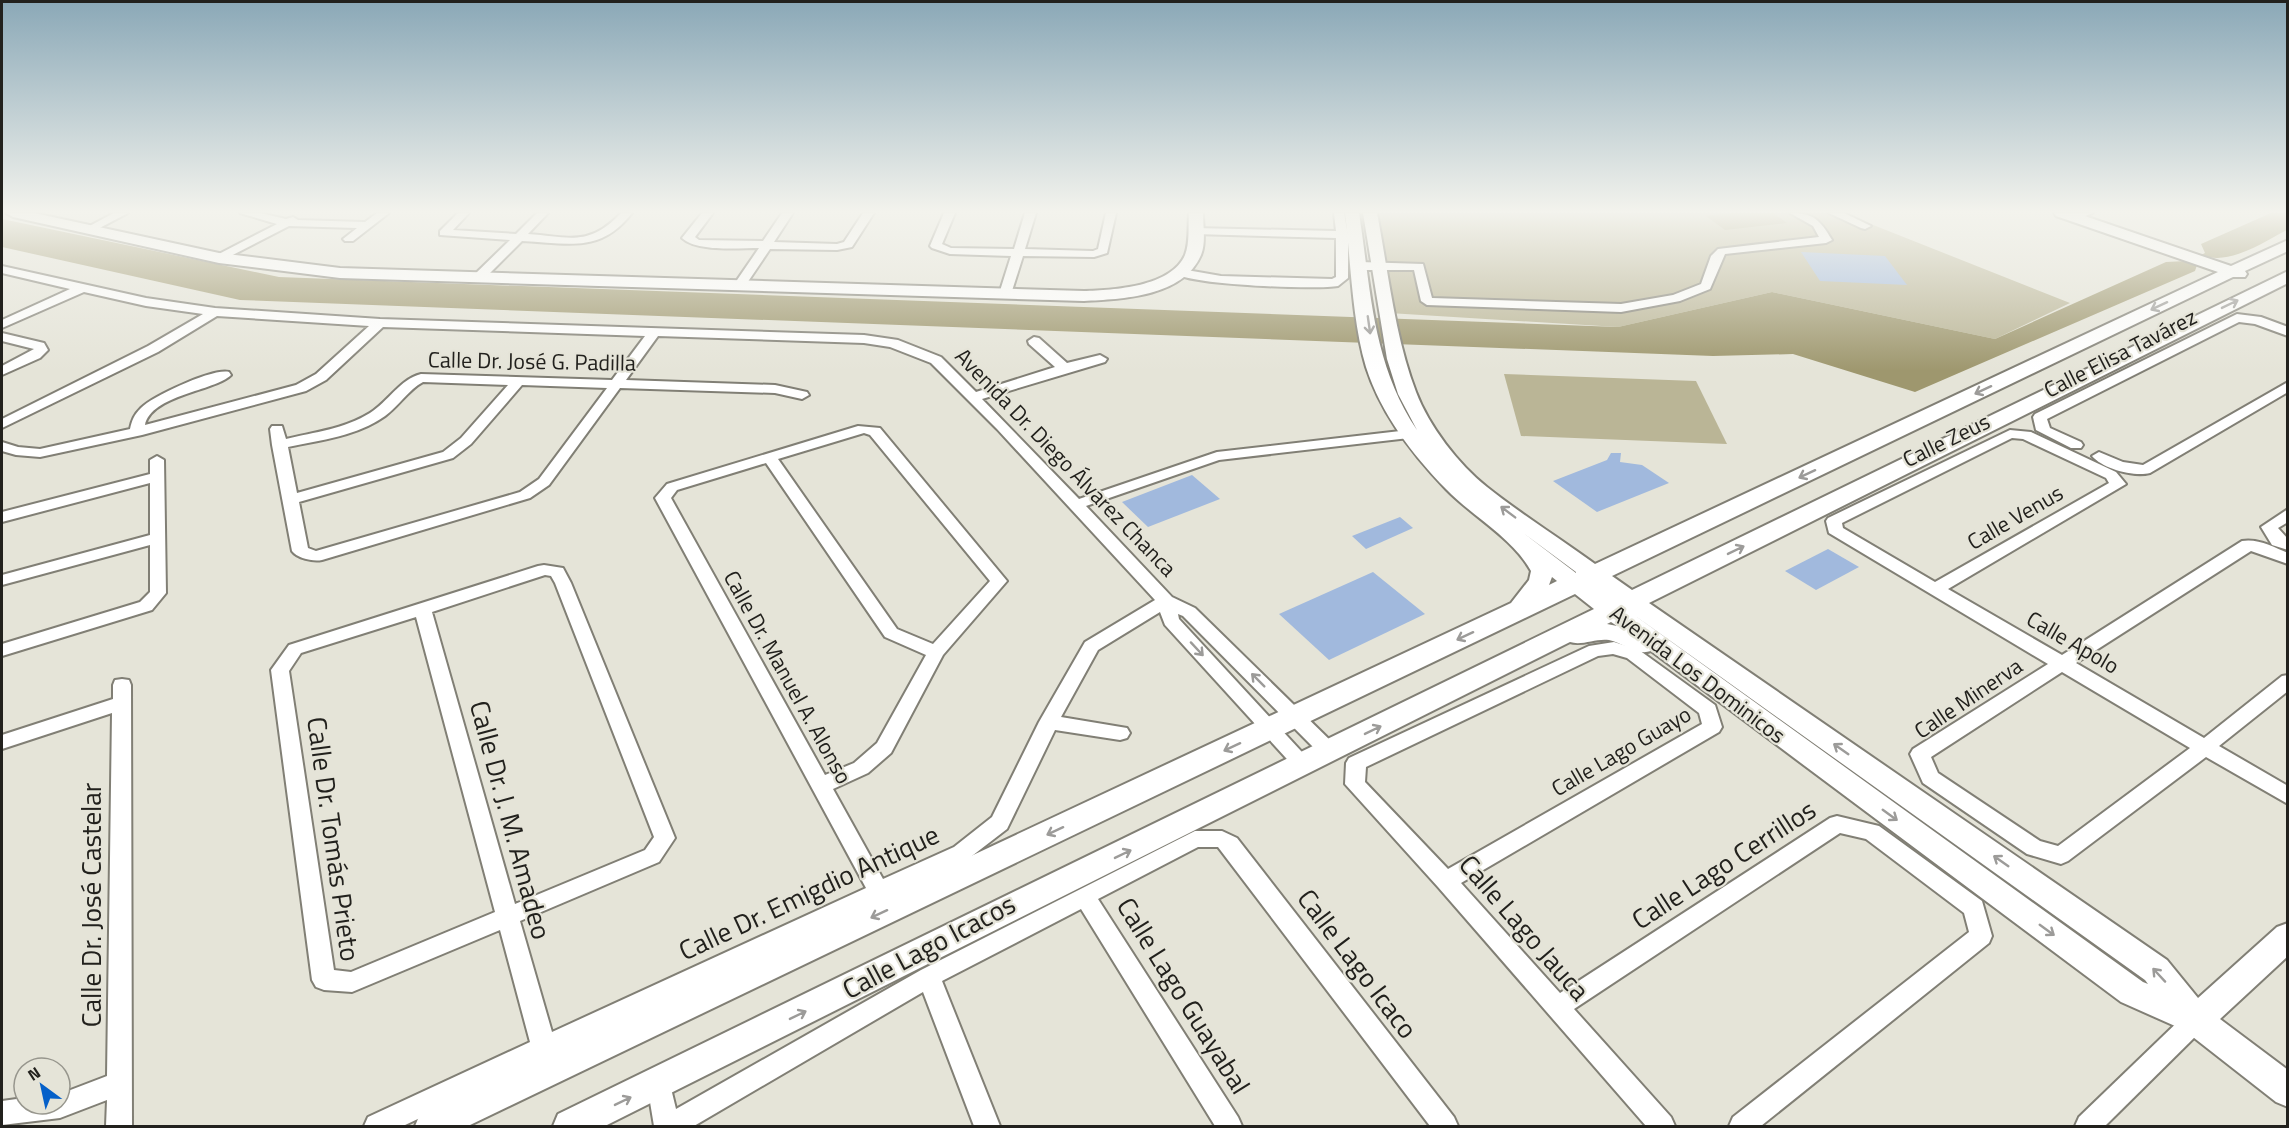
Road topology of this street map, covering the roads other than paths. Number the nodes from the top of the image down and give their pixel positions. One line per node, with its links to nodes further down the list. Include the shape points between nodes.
1 (281, 266): 16 (street, via 340,273)
2 (490, 266): 16 (street)
3 (752, 266): 17 (street)
4 (1014, 266): 20 (street)
5 (1186, 266): 14 (street)
6 (1342, 266): 14 (street, via 1342,278 1334,283 1221,280)
7 (1360, 266): 8 (street); 39 (street, Avenida Los Dominicos, one-way to 39, via 1374,363 1386,395)
8 (1379, 266): 9 (street, via 1419,266 1427,301 1636,307 1676,298 1706,285); 53 (street, Avenida Los Dominicos, one-way to 8, via 1478,490 1428,432 1407,394 1396,359)
9 (1713, 266)
10 (2217, 266): 13 (street)
11 (2244, 266): 13 (street)
12 (2, 270): 19 (street, Avenida Dr. Diego Álvarez Chanca)
13 (2232, 271): 18 (street); 52 (street, one-way to 52)
14 (1181, 273): 20 (street, via 1155,285 1116,295)
15 (2288, 276): 18 (street)
16 (478, 278): 17 (street)
17 (738, 286): 20 (street)
18 (2278, 288): 56 (street, one-way to 18)
19 (80, 289): 21 (street, Avenida Dr. Diego Álvarez Chanca); 23 (street)
20 (1005, 294)
21 (215, 312): 22 (street, Avenida Dr. Diego Álvarez Chanca); 37 (street, via 153,350)
22 (380, 323): 25 (street, Avenida Dr. Diego Álvarez Chanca); 38 (street, via 321,377 301,388)
23 (2, 324)
24 (2288, 332): 34 (street, Calle Elisa Tavárez, via 2257,320 2237,318 2040,417 2043,430 2119,466 2145,470)
25 (654, 333): 33 (street); 36 (street, Avenida Dr. Diego Álvarez Chanca, via 893,343 936,360)
26 (2, 336): 30 (street, via 39,346 41,350)
27 (1034, 341): 29 (street)
28 (1101, 359): 29 (street)
29 (1064, 368): 36 (street)
30 (2, 371)
31 (224, 375): 38 (street, via 200,382 152,406 140,419)
32 (519, 380): 33 (street, Calle Dr. José G. Padilla); 45 (street, via 466,441 448,455); 45 (street, Calle Dr. José G. Padilla, via 421,378 378,414 362,422 278,437)
33 (617, 384): 35 (street, Calle Dr. José G. Padilla, via 775,389); 45 (street, via 544,482 525,495 316,556 300,551)
34 (2288, 386)
35 (802, 395)
36 (973, 397): 46 (street, Avenida Dr. Diego Álvarez Chanca)
37 (2, 424)
38 (137, 432): 40 (street, via 40,453)
39 (1409, 434): 46 (street, via 1217,456); 54 (street, Avenida Los Dominicos, via 1449,484)
40 (2, 446)
41 (769, 457): 66 (street, via 891,633); 66 (street, via 863,429 875,431 890,448 999,581); 78 (street, Calle Dr. Manuel A. Alonso, via 672,487 663,498)
42 (157, 460): 43 (street)
43 (156, 477): 48 (street); 50 (street)
44 (2118, 484): 49 (street, Calle Zeus, via 2111,475 2063,452 2025,435 2010,434 1834,521); 59 (street, Calle Venus)
45 (292, 499)
46 (1075, 505): 60 (street, Avenida Dr. Diego Álvarez Chanca)
47 (2288, 514): 51 (street, via 2269,527 2278,541)
48 (2, 517)
49 (1834, 530): 59 (street, Calle Apolo)
50 (157, 538): 58 (street); 65 (street, via 158,593 147,606)
51 (2288, 545)
52 (1654, 546): 53 (street, via 1582,557); 57 (street)
53 (1555, 547): 57 (street, Avenida Los Dominicos)
54 (1530, 549): 57 (street, Avenida Los Dominicos); 63 (street, via 1542,572 1540,581)
55 (2288, 559): 68 (street, Calle Minerva, via 2248,545)
56 (1683, 576): 61 (street); 67 (street, via 1663,601)
57 (1585, 579): 61 (street, Avenida Los Dominicos); 63 (street)
58 (2, 580)
59 (1935, 589): 68 (street, Calle Apolo)
60 (1166, 601): 70 (street, Calle Dr. Emigdio Antique, via 1091,646); 71 (street, Avenida Dr. Diego Álvarez Chanca, one-way to 60, via 1189,612); 71 (street, Avenida Dr. Diego Álvarez Chanca, one-way to 71, via 1172,621)
61 (1622, 606): 64 (street); 67 (street, Avenida Los Dominicos)
62 (422, 608): 84 (street, Calle Dr. J. M. Amadeo); 84 (street, via 544,570 557,572 665,838 652,856); 84 (street, Calle Dr. Tomás Prieto, via 295,649 280,670 324,980 352,982)
63 (1517, 611): 71 (street, one-way to 71)
64 (1543, 646): 67 (street, via 1591,631 1621,633); 75 (street, one-way to 64)
65 (2, 650)
66 (936, 652): 78 (street, via 884,747 861,768)
67 (1695, 659): 88 (street, Avenida Los Dominicos, via 2132,992)
68 (2061, 663): 74 (street, Calle Apolo); 74 (street, Calle Minerva, via 1920,754 1930,778 2034,848 2061,855)
69 (2288, 681): 74 (street)
70 (1049, 722): 72 (street); 82 (street, Calle Dr. Emigdio Antique, via 1000,823 961,853)
71 (1282, 723): 75 (street, Avenida Dr. Diego Álvarez Chanca); 77 (street, Avenida Dr. Diego Álvarez Chanca); 96 (street, one-way to 96)
72 (1120, 733)
73 (2, 741): 90 (street, Calle Dr. José Castelar, via 122,694)
74 (2205, 748): 79 (street, Calle Apolo)
75 (1329, 751): 77 (street)
76 (1356, 763): 81 (street, Calle Lago Jauca, via 1355,784); 81 (street, Calle Lago Guayo, via 1595,650 1614,648 1633,654 1708,710 1712,727)
77 (1303, 764): 91 (street, one-way to 77)
78 (821, 786): 82 (street, Calle Dr. Manuel A. Alonso)
79 (2288, 796)
80 (1222, 839): 83 (street, Calle Lago Icacos, via 1195,839); 101 (street, Calle Lago Icaco, via 1230,844)
81 (1446, 881): 87 (street, Calle Lago Jauca)
82 (879, 892): 89 (street, Calle Dr. Emigdio Antique)
83 (1085, 897): 86 (street, Calle Lago Icacos); 100 (street, Calle Lago Guayabal)
84 (507, 918): 89 (street, Calle Dr. J. M. Amadeo)
85 (2288, 936): 88 (street)
86 (929, 977): 98 (street, Calle Lago Icacos); 99 (street)
87 (1557, 1008): 102 (street, Calle Lago Jauca); 103 (street, Calle Lago Cerrillos, via 1837,824 1872,832 1974,908 1981,936)
88 (2196, 1020): 92 (street, Avenida Los Dominicos); 104 (street)
89 (544, 1048): 95 (street, Calle Dr. Emigdio Antique)
90 (119, 1083): 93 (street, via 60,1107); 94 (street, Calle Dr. José Castelar)
91 (659, 1084): 97 (street, one-way to 91); 98 (street)
92 (2288, 1091)
93 (2, 1113)
94 (119, 1126)
95 (377, 1126)
96 (432, 1126)
97 (570, 1126)
98 (669, 1126)
99 (987, 1126)
100 (1229, 1126)
101 (1445, 1126)
102 (1662, 1126)
103 (1742, 1126)
104 (2088, 1126)

